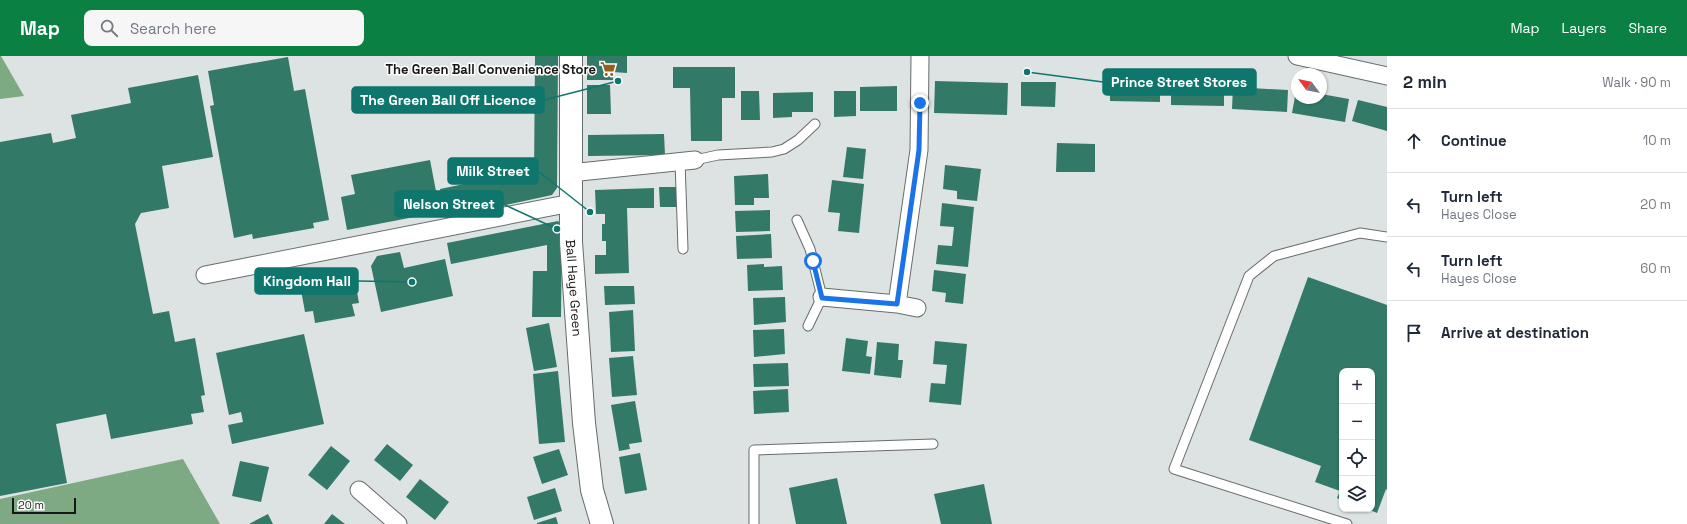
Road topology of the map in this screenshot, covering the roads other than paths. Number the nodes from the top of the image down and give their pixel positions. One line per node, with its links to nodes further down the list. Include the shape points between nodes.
1 (571, 56): 7 (street, Ball Haye Green)
2 (920, 56): 14 (street, via 919,150)
3 (1297, 56): 4 (street)
4 (1387, 76)
5 (815, 124): 6 (lane, via 784,149 718,155)
6 (688, 161): 7 (street); 11 (lane)
7 (570, 173): 8 (street, Ball Haye Green)
8 (571, 203): 12 (street); 20 (street, Ball Haye Green, via 571,242 584,423 592,490)
9 (797, 220): 13 (lane, via 810,249)
10 (1387, 237): 22 (lane, via 1360,233 1274,256 1249,276 1174,469)
11 (683, 249)
12 (205, 275)
13 (822, 298): 14 (street); 16 (lane)
14 (897, 304): 15 (street)
15 (917, 308)
16 (808, 326)
17 (933, 444): 21 (lane, via 754,450)
18 (359, 490): 19 (street)
19 (398, 524)
20 (602, 524)
21 (754, 524)
22 (1347, 524)

